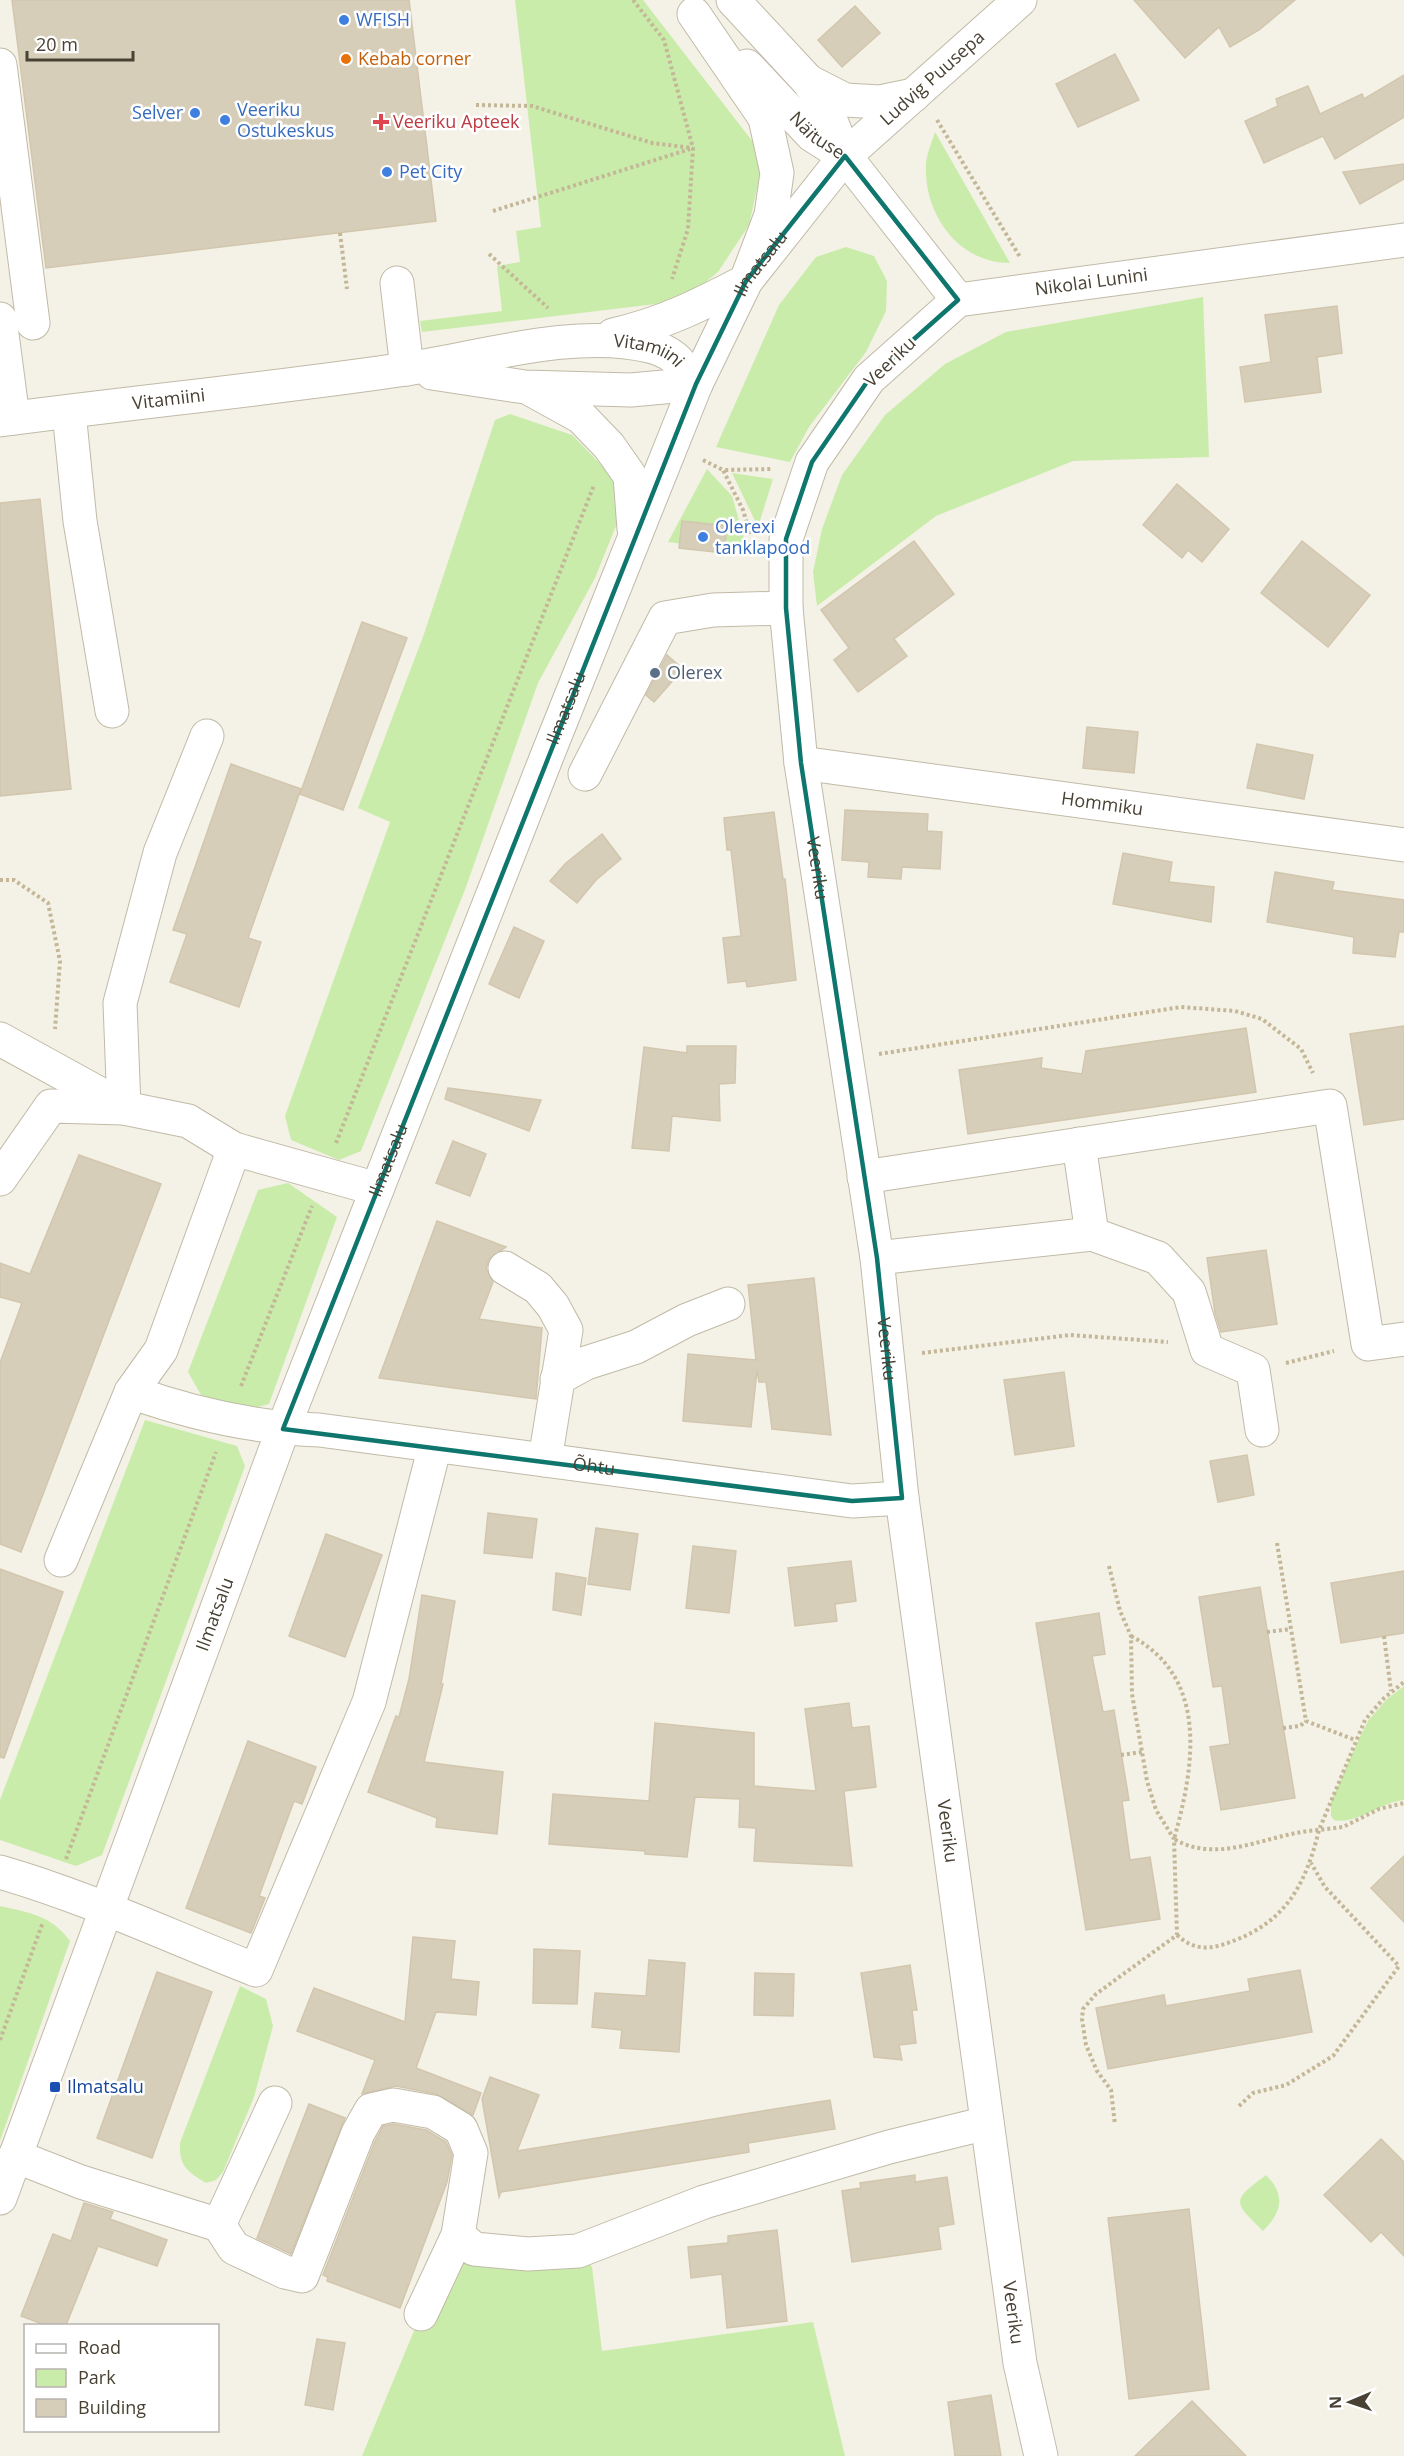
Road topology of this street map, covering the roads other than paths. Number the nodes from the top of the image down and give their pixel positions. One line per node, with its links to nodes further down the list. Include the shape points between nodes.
1 (733, 0): 5 (street, Näituse)
2 (1020, 0): 6 (street, Ludvig Puusepa)
3 (688, 7): 7 (street, Näituse, via 812,135); 9 (street, via 765,118 777,173 771,215)
4 (0, 65): 13 (street)
5 (808, 81): 6 (street, via 845,100 880,102); 7 (street, Näituse, via 825,106)
6 (915, 94): 7 (street, Ludvig Puusepa)
7 (845, 156): 9 (street, Ilmatsalu); 11 (street)
8 (1404, 240): 11 (street, Nikolai Lunini)
9 (747, 281): 14 (street, via 656,325); 16 (street, Ilmatsalu)
10 (397, 283): 15 (street)
11 (958, 300): 21 (street, Veeriku, via 869,379 812,462 786,539)
12 (0, 319): 19 (street)
13 (33, 323)
14 (596, 340): 15 (street, Vitamiini); 16 (street, Vitamiini, via 649,346 674,355)
15 (407, 369): 17 (street, Vitamiini); 18 (street, Vitamiini)
16 (696, 384): 17 (street, Vitamiini, via 631,390); 20 (street, Ilmatsalu)
17 (525, 387): 20 (street, via 581,417 609,446 630,476)
18 (69, 412): 19 (street, Vitamiini); 22 (street, via 80,521)
19 (7, 419)
20 (634, 537): 33 (street, Ilmatsalu)
21 (786, 608): 24 (street, Veeriku); 25 (street, via 713,610 665,618)
22 (112, 711)
23 (207, 736): 28 (street, via 160,852 120,1003)
24 (801, 764): 26 (street, Hommiku); 31 (street, Veeriku)
25 (585, 774)
26 (1404, 845)
27 (0, 1039): 28 (street)
28 (124, 1108): 30 (street, via 188,1121); 32 (street, via 51,1106)
29 (1079, 1144): 31 (street); 34 (street); 38 (street, via 1330,1106 1368,1344)
30 (234, 1149): 33 (street); 40 (street, via 161,1350)
31 (864, 1177): 35 (street, Veeriku)
32 (0, 1179)
33 (377, 1189): 41 (street, Ilmatsalu)
34 (1092, 1234): 35 (street); 42 (street, via 1158,1258 1189,1292 1207,1350 1253,1370)
35 (877, 1258): 45 (street, Veeriku)
36 (505, 1268): 39 (street, via 538,1288 566,1330)
37 (728, 1304): 39 (street, via 636,1347 586,1363)
38 (1404, 1339)
39 (557, 1379): 44 (street)
40 (131, 1392): 41 (street, Õhtu, via 182,1410); 46 (street)
41 (283, 1429): 43 (street, Õhtu, via 320,1430); 48 (street, Ilmatsalu)
42 (1262, 1430)
43 (435, 1446): 44 (street, Õhtu); 48 (street, via 369,1702 256,1970)
44 (545, 1460): 45 (street, Õhtu, via 852,1501)
45 (902, 1498): 50 (street, Veeriku)
46 (61, 1560)
47 (0, 1872): 48 (street, via 56,1888)
48 (106, 1911): 51 (street, Ilmatsalu)
49 (275, 2103): 53 (street)
50 (987, 2123): 54 (street, via 889,2147 704,2202 578,2251 528,2254 474,2249); 56 (street, Veeriku, via 1020,2363)
51 (15, 2156): 52 (street, Ilmatsalu); 53 (street, via 81,2182)
52 (0, 2198)
53 (219, 2226): 54 (street, via 234,2248 302,2276 358,2133 371,2110 393,2105 433,2112 461,2129 471,2152)
54 (458, 2235): 55 (street)
55 (421, 2314)
56 (1041, 2456)

